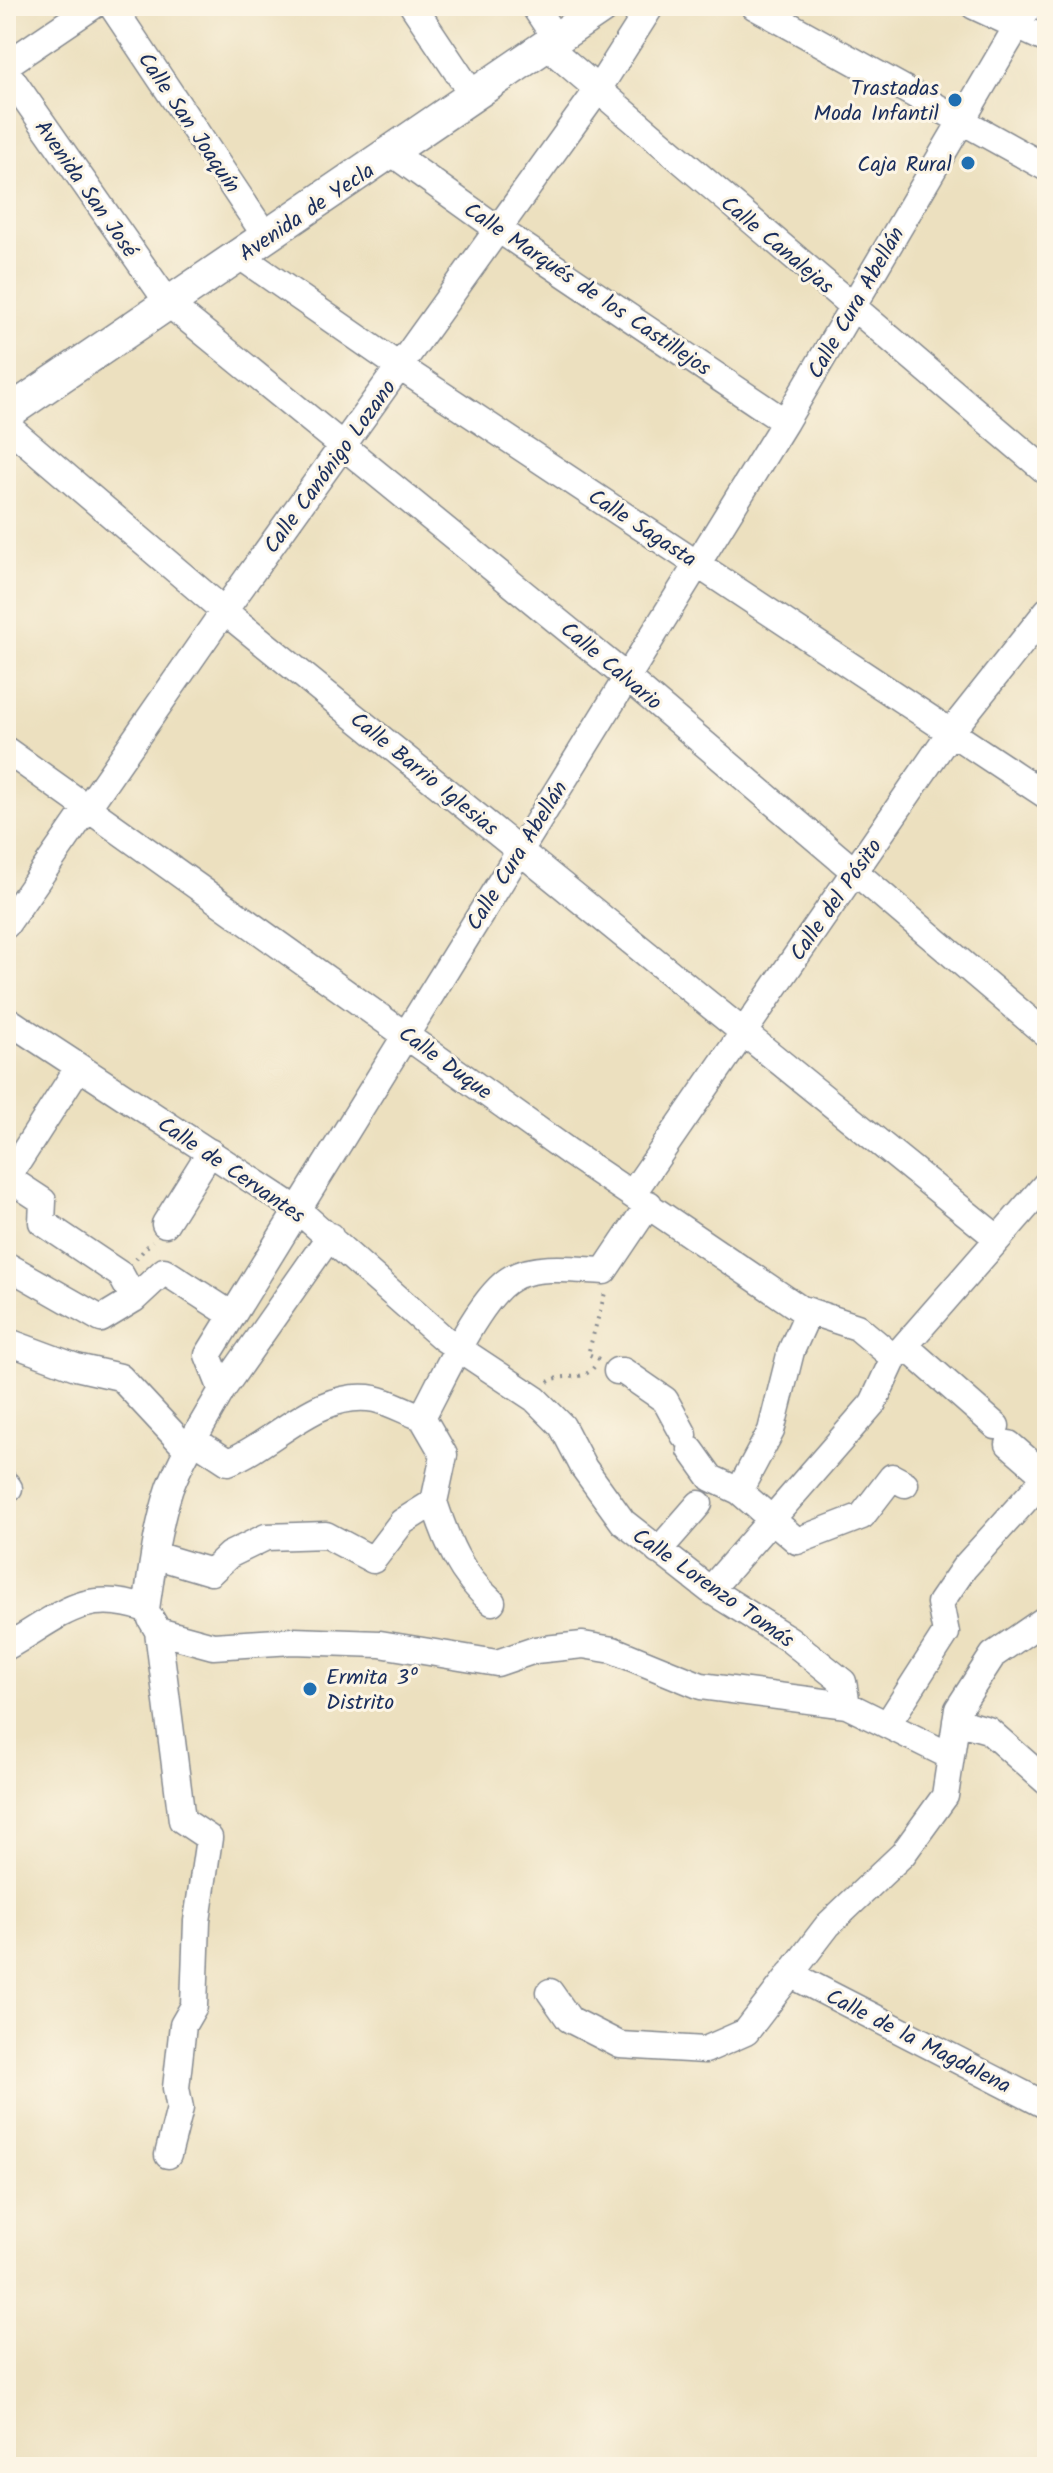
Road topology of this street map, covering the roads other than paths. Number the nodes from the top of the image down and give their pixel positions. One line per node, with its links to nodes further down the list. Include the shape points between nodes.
1 (93, 6): 12 (street)
2 (112, 6): 20 (street, Calle San Joaquín)
3 (413, 6): 15 (street)
4 (534, 6): 11 (street, Calle Canalejas)
5 (604, 6): 11 (main road, Avenida de Yecla)
6 (651, 6): 14 (street, Calle Canónigo Lozano)
7 (754, 6): 16 (street)
8 (974, 6): 9 (street)
9 (1023, 16): 10 (street); 16 (street, Calle Cura Abellán)
10 (1047, 40)
11 (552, 42): 14 (street, Calle Canalejas); 15 (main road, Avenida de Yecla)
12 (6, 65)
13 (6, 71): 22 (street, Avenida San José)
14 (597, 91): 19 (street, Calle Canónigo Lozano); 23 (street, Calle Canalejas)
15 (474, 97): 17 (main road, Avenida de Yecla)
16 (961, 120): 18 (street); 23 (street, Calle Cura Abellán)
17 (375, 155): 19 (street, Calle Marqués de los Castillejos); 20 (main road, Avenida de Yecla)
18 (1047, 168)
19 (498, 229): 24 (street, Calle Canónigo Lozano); 26 (street, Calle Marqués de los Castillejos)
20 (267, 238): 21 (main road, Avenida de Yecla)
21 (240, 256): 22 (main road, Avenida de Yecla); 24 (street, Calle Sagasta)
22 (169, 304): 25 (main road, Avenida de Yecla); 28 (street, Calle Calvario)
23 (853, 306): 26 (street, Calle Cura Abellán); 29 (street, Calle Canalejas)
24 (400, 367): 28 (street, Calle Canónigo Lozano); 30 (street, Calle Sagasta)
25 (6, 414)
26 (785, 422): 30 (street, Calle Cura Abellán)
27 (6, 425): 31 (street, Calle Barrio Iglesias)
28 (345, 445): 31 (street, Calle Canónigo Lozano); 33 (street, Calle Calvario)
29 (1047, 472)
30 (698, 564): 33 (street, Calle Cura Abellán); 34 (street, Calle Sagasta)
31 (224, 611): 37 (street, Calle Canónigo Lozano); 38 (street, Calle Barrio Iglesias)
32 (1047, 611): 34 (street, Calle del Pósito)
33 (626, 677): 38 (street, Calle Cura Abellán); 39 (street, Calle Calvario)
34 (950, 733): 36 (street, Calle Sagasta); 39 (street, Calle del Pósito)
35 (6, 750): 37 (street, Calle Duque)
36 (1047, 796)
37 (88, 808): 40 (street, Calle Canónigo Lozano); 43 (street, Calle Duque)
38 (520, 850): 42 (street, Calle Barrio Iglesias); 43 (street, Calle Cura Abellán)
39 (855, 871): 42 (street, Calle del Pósito); 44 (street, Calle Calvario)
40 (6, 925)
41 (6, 1019): 45 (street, Calle de Cervantes)
42 (744, 1031): 48 (street, Calle del Pósito); 52 (street, Calle Barrio Iglesias)
43 (406, 1033): 48 (street, Calle Duque); 49 (street, Calle Cura Abellán)
44 (1047, 1035)
45 (78, 1068): 46 (street, Calle de Cervantes); 54 (street, via 11,1180 43,1201 42,1222 121,1275)
46 (210, 1152): 49 (street, Calle de Cervantes); 50 (street)
47 (1047, 1183): 52 (street)
48 (640, 1199): 55 (street, Calle Duque); 58 (street, Calle del Pósito, via 604,1271 548,1269 512,1277)
49 (299, 1211): 51 (street, Calle de Cervantes); 56 (street, Calle Cura Abellán)
50 (165, 1224)
51 (330, 1236): 58 (street, Calle de Cervantes); 61 (street)
52 (997, 1238): 59 (street)
53 (6, 1265): 54 (street, via 96,1329)
54 (134, 1299): 56 (street, via 164,1271)
55 (809, 1311): 59 (street, Calle Duque, via 857,1327); 66 (street, via 791,1351 771,1431)
56 (232, 1315): 61 (street, Calle Cura Abellán, via 208,1355)
57 (6, 1341): 63 (street, via 120,1377)
58 (451, 1344): 62 (street); 69 (street, Calle Lorenzo Tomás, via 535,1399 562,1426 623,1522)
59 (899, 1352): 64 (street, Calle Duque); 68 (street, via 873,1403)
60 (608, 1365): 66 (street, via 665,1400)
61 (222, 1390): 63 (street)
62 (422, 1417): 63 (street, via 374,1399 344,1401 301,1416 255,1452 228,1462); 67 (street, via 444,1455)
63 (191, 1444): 70 (street, via 170,1488)
64 (1047, 1476): 78 (street, via 964,1568 940,1603 946,1633)
65 (905, 1484): 68 (street, via 892,1477 862,1516 797,1541)
66 (717, 1492): 68 (street); 69 (street)
67 (434, 1502): 70 (street, via 402,1522 373,1560 326,1535 266,1537 229,1555 211,1572); 72 (street, via 448,1545 471,1583)
68 (773, 1518): 71 (street)
69 (658, 1551): 71 (street, Calle Lorenzo Tomás)
70 (154, 1555): 74 (street)
71 (710, 1590): 76 (street, Calle Lorenzo Tomás, via 789,1639 843,1682)
72 (492, 1602)
73 (1047, 1618): 77 (street, via 993,1655 958,1709)
74 (152, 1620): 75 (street, via 117,1599 87,1601); 76 (street, via 213,1646 293,1641 380,1644 497,1663 535,1650 583,1645 613,1650 701,1686); 84 (street, via 182,1820 209,1838 197,1921 194,2006 183,2025 176,2088 180,2108)
75 (6, 1647)
76 (847, 1705): 78 (street)
77 (956, 1721): 79 (street); 80 (street, via 988,1730)
78 (887, 1725): 79 (street)
79 (950, 1756): 81 (street, via 945,1796 903,1854 828,1925)
80 (1045, 1777)
81 (790, 1974): 82 (street, via 746,2032 705,2050 620,2045 569,2019); 83 (street, Calle de la Magdalena)
82 (550, 1992)
83 (1047, 2106)
84 (168, 2155)

